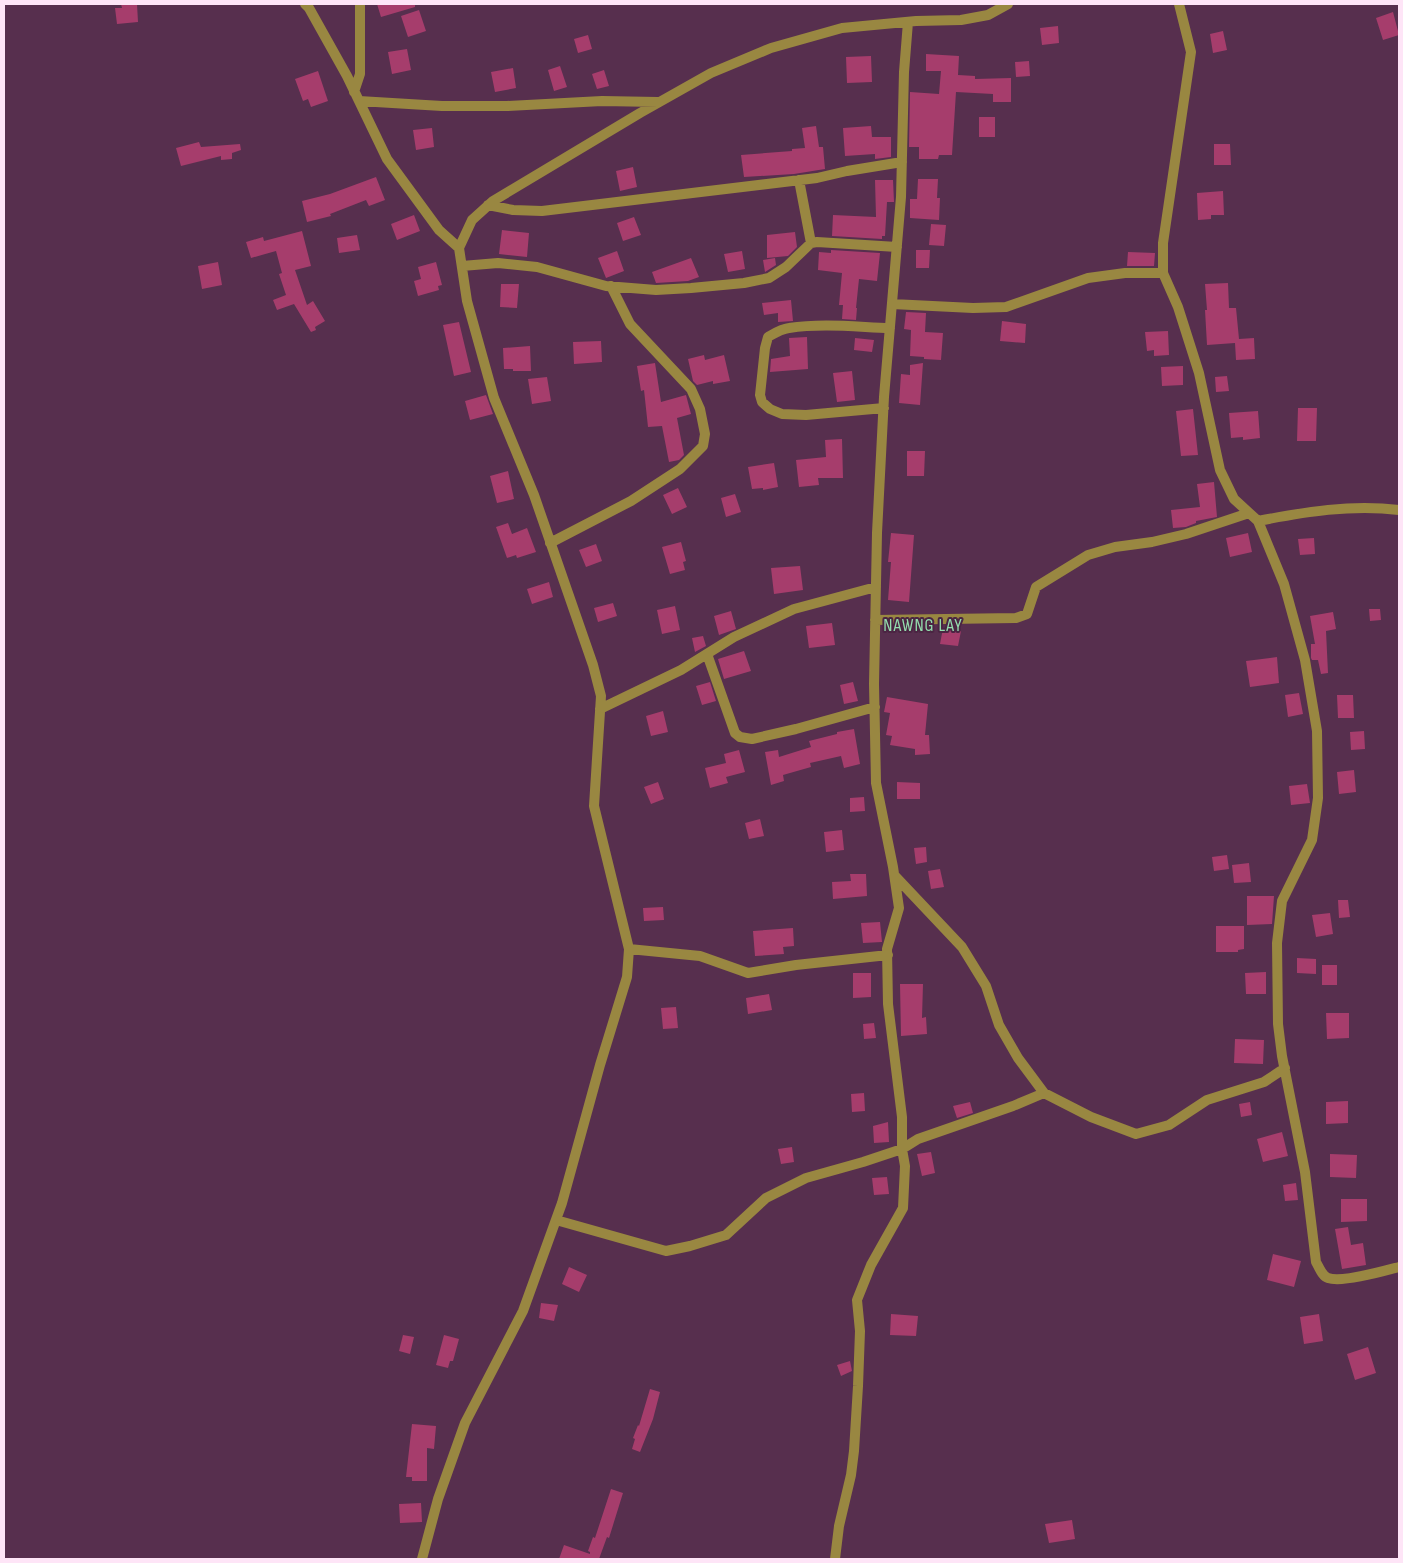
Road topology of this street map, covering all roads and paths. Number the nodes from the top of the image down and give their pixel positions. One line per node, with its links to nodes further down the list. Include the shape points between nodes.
1 (304, 4): 6 (street)
2 (360, 4): 6 (street, via 360,74)
3 (1008, 4): 5 (street, via 988,16)
4 (1179, 4): 15 (street, via 1191,52 1163,243)
5 (908, 22): 7 (street, via 842,28 771,48 710,73); 8 (street)
6 (356, 96): 7 (street, via 442,106); 13 (street, via 386,159 439,230)
7 (659, 102): 10 (street)
8 (902, 162): 9 (street); 12 (street)
9 (799, 180): 10 (street, via 542,210 513,210); 11 (street)
10 (488, 205): 13 (street, via 472,220)
11 (811, 243): 12 (street); 16 (street, via 769,278 682,289)
12 (897, 247): 17 (street)
13 (459, 248): 14 (street)
14 (462, 266): 16 (street, via 498,263 537,267); 23 (street, via 467,301 494,398)
15 (1163, 272): 17 (street, via 1088,278 1006,307); 21 (street, via 1178,307 1198,373 1220,470 1234,499)
16 (611, 286): 23 (street, via 630,324 692,389 705,434 703,446 680,469 631,501)
17 (892, 304): 18 (street)
18 (890, 328): 19 (street); 19 (street, via 839,326 778,331 768,337 760,395 770,409 782,414 806,416)
19 (884, 408): 24 (street)
20 (1399, 510): 22 (street, via 1376,507 1316,510)
21 (1249, 513): 22 (street); 25 (street, via 1186,534 1088,555 1036,587 1027,614 1016,618)
22 (1258, 521): 32 (street, via 1284,584 1305,660 1317,731 1318,798 1312,840 1282,902 1278,943 1278,1024)
23 (550, 543): 28 (street, via 593,665 601,696)
24 (876, 588): 25 (street); 26 (street, via 794,609 734,637)
25 (875, 620): 27 (street)
26 (707, 654): 27 (street, via 734,733 740,737 761,737); 28 (street, via 682,670)
27 (875, 707): 29 (street, via 876,782)
28 (600, 709): 30 (street, via 594,806)
29 (894, 876): 31 (street, via 899,908); 33 (street, via 962,947 986,986 999,1025)
30 (629, 949): 31 (street, via 700,956 748,973 796,964); 35 (street, via 627,977)
31 (888, 955): 34 (street, via 888,1004 902,1117)
32 (1284, 1068): 33 (street, via 1264,1082 1207,1100 1169,1125 1136,1134 1091,1117); 36 (street, via 1305,1172 1316,1262 1327,1278 1344,1279)
33 (1044, 1093): 34 (street, via 918,1140)
34 (902, 1149): 35 (street, via 806,1178 766,1198 726,1235 666,1251); 38 (street, via 905,1166 903,1208 857,1300 860,1331 854,1451)
35 (556, 1220): 37 (street, via 523,1311 466,1423 438,1499)
36 (1399, 1267)
37 (422, 1559)
38 (835, 1559)

